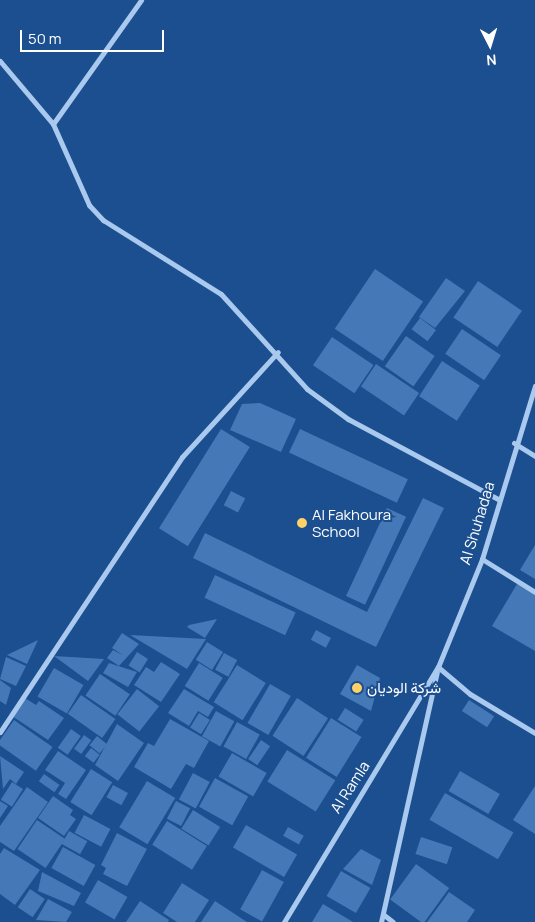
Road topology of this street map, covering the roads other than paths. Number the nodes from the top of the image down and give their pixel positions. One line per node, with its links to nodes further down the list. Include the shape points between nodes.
1 (141, 0): 3 (street)
2 (0, 61): 3 (street)
3 (53, 124): 4 (street, via 88,205 103,220 221,294)
4 (278, 352): 8 (street, via 307,389 348,419); 12 (street, via 182,457)
5 (535, 386): 6 (street, Al Shuhadaa)
6 (514, 443): 7 (street); 8 (street, Al Shuhadaa)
7 (535, 456)
8 (498, 499): 9 (street, Al Shuhadaa)
9 (482, 560): 10 (street); 11 (street, Al Shuhadaa)
10 (535, 592)
11 (438, 667): 13 (street, via 470,694); 14 (street); 15 (street, Al Ramla)
12 (0, 732)
13 (535, 733)
14 (384, 915): 16 (street); 17 (street)
15 (284, 922)
16 (381, 922)
17 (393, 922)

